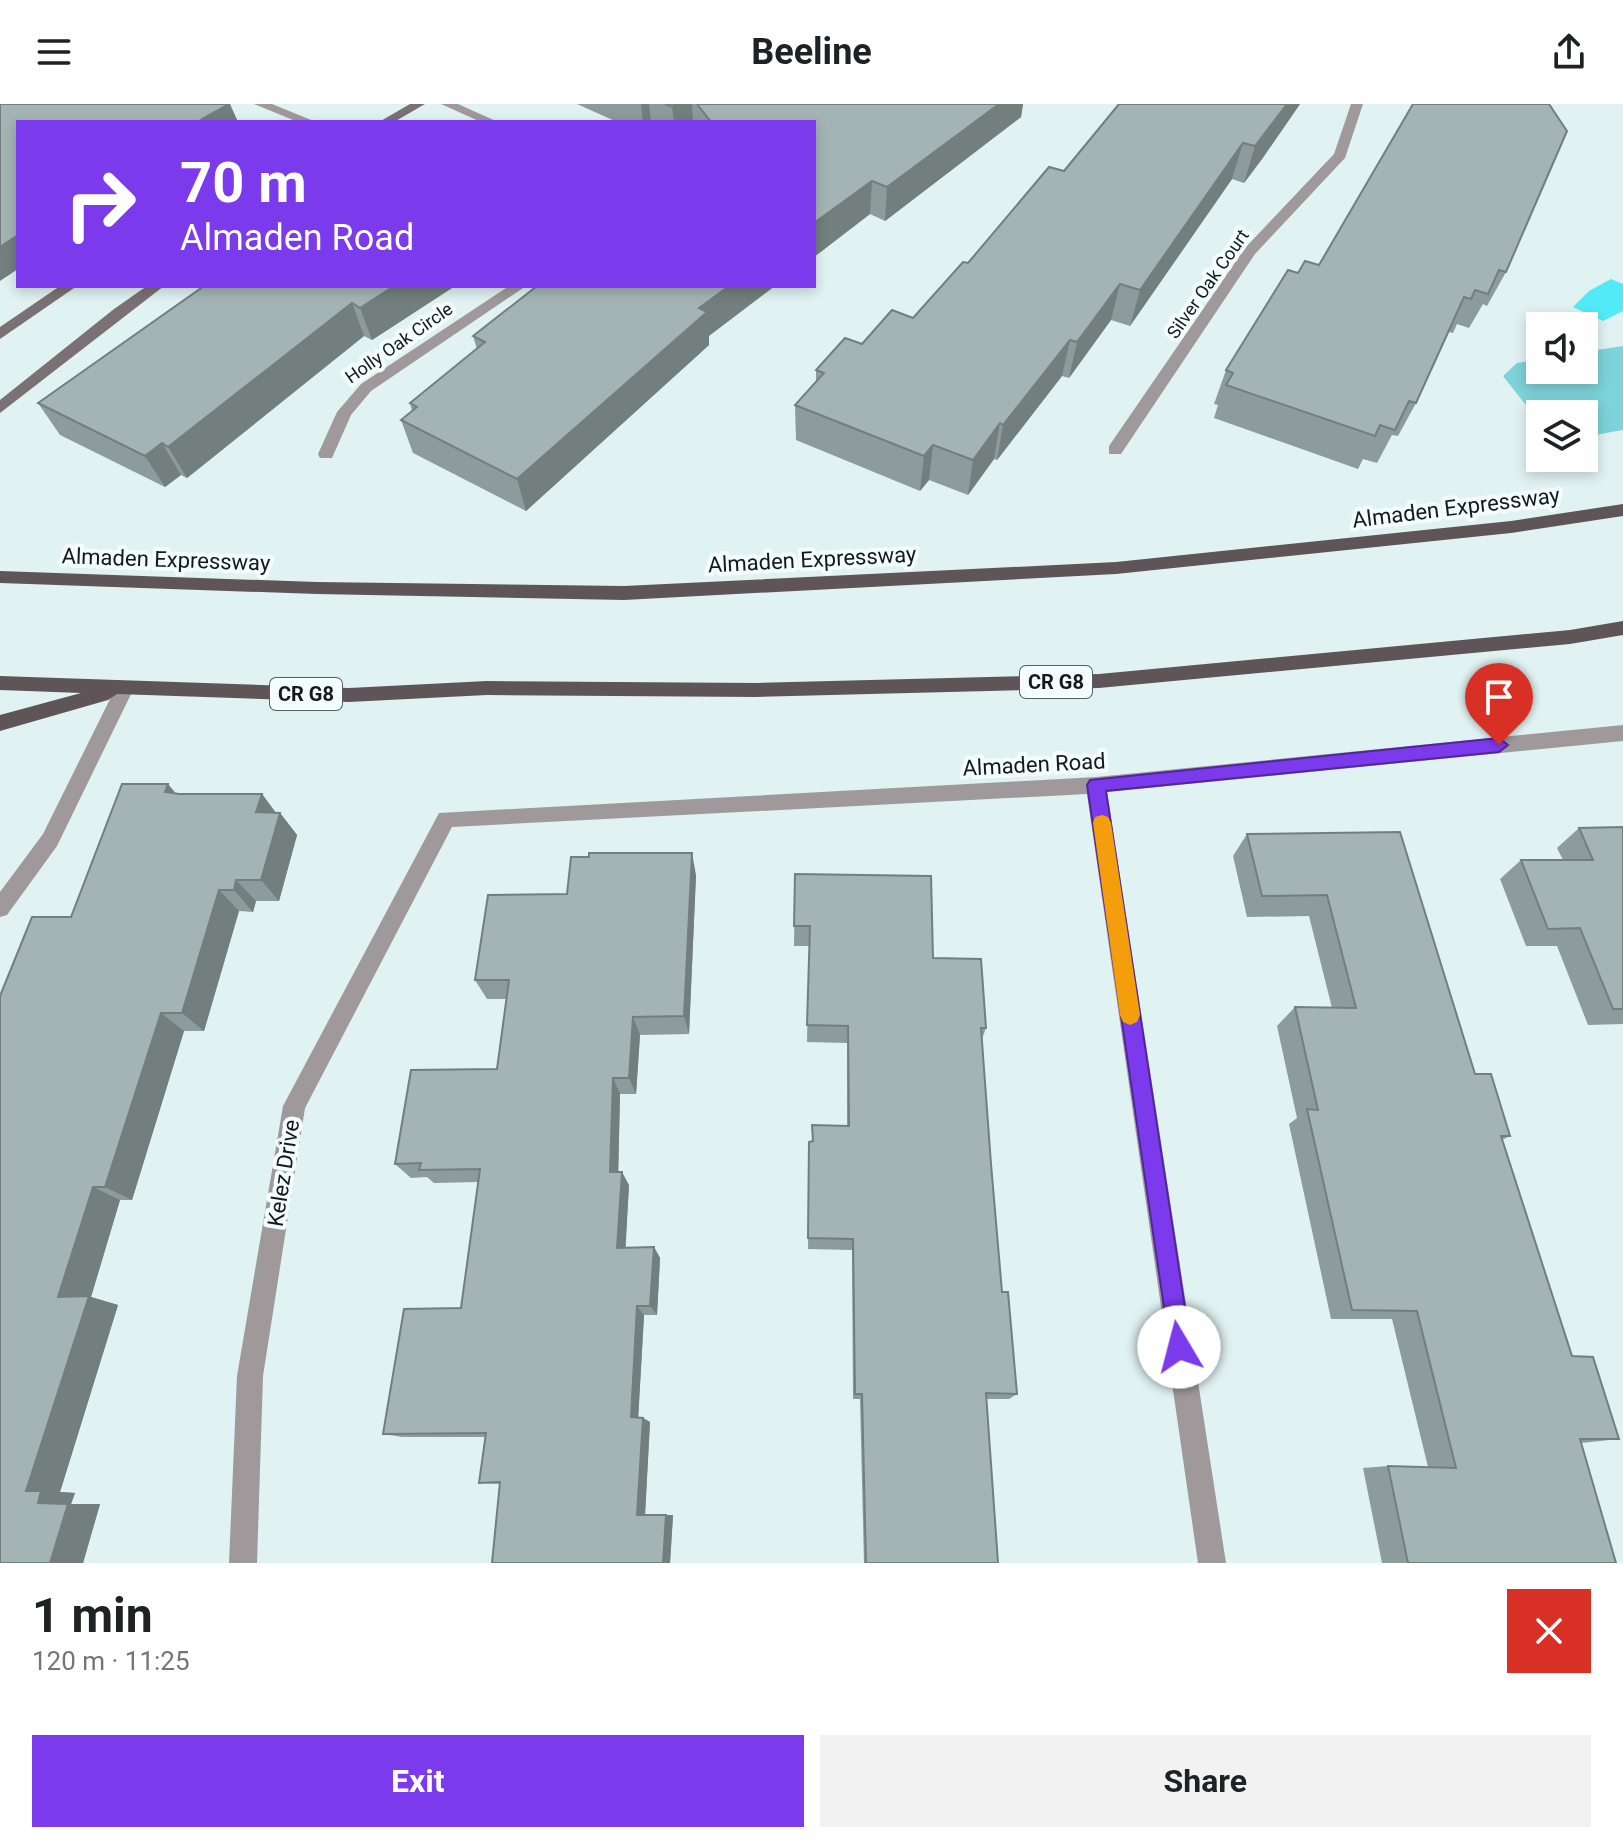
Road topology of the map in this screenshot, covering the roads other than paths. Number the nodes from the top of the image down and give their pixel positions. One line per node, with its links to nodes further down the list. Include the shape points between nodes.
1 (260, 104): 5 (street)
2 (419, 104): 6 (street)
3 (447, 104): 7 (street)
4 (1357, 104): 13 (street, Silver Oak Court, via 1340,155 1250,251)
5 (304, 120)
6 (389, 120)
7 (487, 120)
8 (67, 288): 11 (street)
9 (154, 288): 12 (street)
10 (516, 288): 14 (street, Holly Oak Circle, via 355,396 340,417)
11 (0, 334)
12 (0, 408)
13 (1115, 450)
14 (326, 454)
15 (1623, 510): 16 (main road, Almaden Expressway, via 1511,527 1116,568 624,593)
16 (0, 577)
17 (1623, 628): 19 (main road, CR G8, via 1099,681 756,690 487,688 349,695)
18 (0, 683): 19 (main road, CR G8)
19 (125, 688): 20 (main road); 24 (street, via 50,840)
20 (0, 723)
21 (1623, 733): 22 (street, Almaden Road)
22 (1096, 785): 23 (street, Almaden Road); 26 (street)
23 (446, 819): 25 (street, Kelez Drive, via 294,1106 250,1376)
24 (0, 908)
25 (243, 1563)
26 (1212, 1563)

